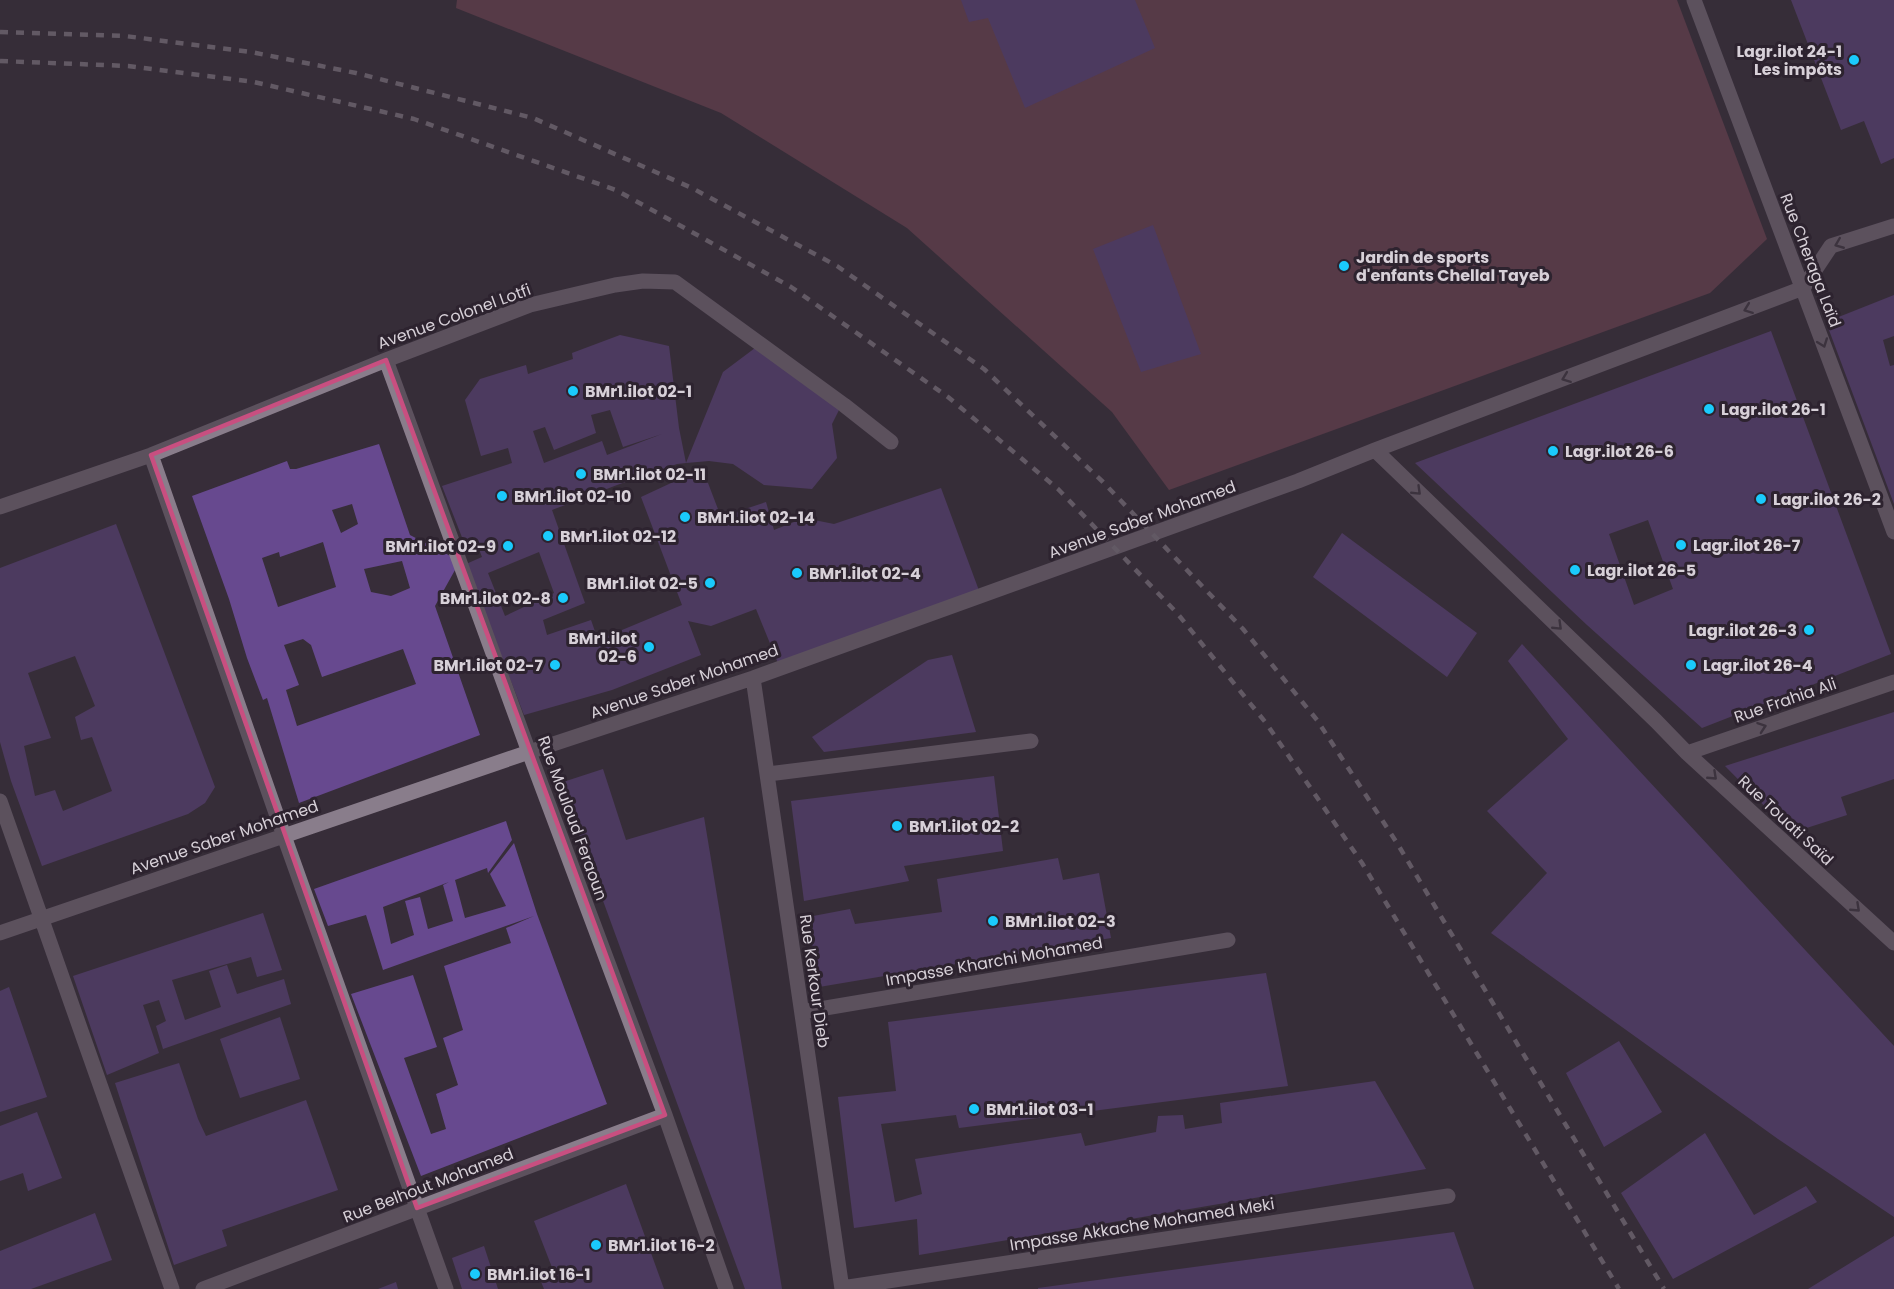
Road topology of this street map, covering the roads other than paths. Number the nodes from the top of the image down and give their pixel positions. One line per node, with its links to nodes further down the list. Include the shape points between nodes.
1 (1694, 0): 3 (street, Rue Cheraga Laïd)
2 (1894, 226): 3 (street, one-way to 3, via 1831,246)
3 (1803, 288): 6 (street, Avenue Saber Mohamed, one-way to 6); 9 (street, Rue Cheraga Laïd, one-way to 9)
4 (386, 360): 5 (street, Avenue Colonel Lotfi, via 530,305 615,285 675,282); 7 (street, Avenue Colonel Lotfi); 13 (street, Rue Mouloud Feraoun)
5 (891, 442)
6 (1375, 450): 10 (street, Avenue Saber Mohamed); 14 (street, Rue Touati Saïd, one-way to 14)
7 (151, 455): 8 (street, Avenue Colonel Lotfi); 17 (street)
8 (0, 507)
9 (1894, 532)
10 (753, 678): 13 (street, Avenue Saber Mohamed); 15 (street, Rue Kerkour Dieb)
11 (1894, 682): 14 (street, Rue Frahia Ali, one-way to 11)
12 (1031, 741): 15 (street)
13 (530, 752): 17 (street, Avenue Saber Mohamed); 23 (street, Rue Mouloud Feraoun)
14 (1687, 753): 21 (street, Rue Touati Saïd, one-way to 21)
15 (768, 774): 22 (street, Rue Kerkour Dieb)
16 (0, 801): 18 (street)
17 (284, 836): 18 (street, Avenue Saber Mohamed); 25 (street)
18 (42, 919): 19 (street, Avenue Saber Mohamed); 27 (street)
19 (0, 933)
20 (1228, 940): 22 (street, Impasse Kharchi Mohamed)
21 (1894, 943)
22 (802, 1012): 26 (street, Rue Kerkour Dieb)
23 (665, 1115): 25 (street, Rue Belhout Mohamed); 30 (street, Rue Mouloud Feraoun)
24 (1448, 1196): 26 (street, Impasse Akkache Mohamed Meki)
25 (417, 1208): 28 (street, Rue Belhout Mohamed); 29 (street)
26 (842, 1288)
27 (172, 1289)
28 (203, 1289)
29 (446, 1289)
30 (726, 1289)

